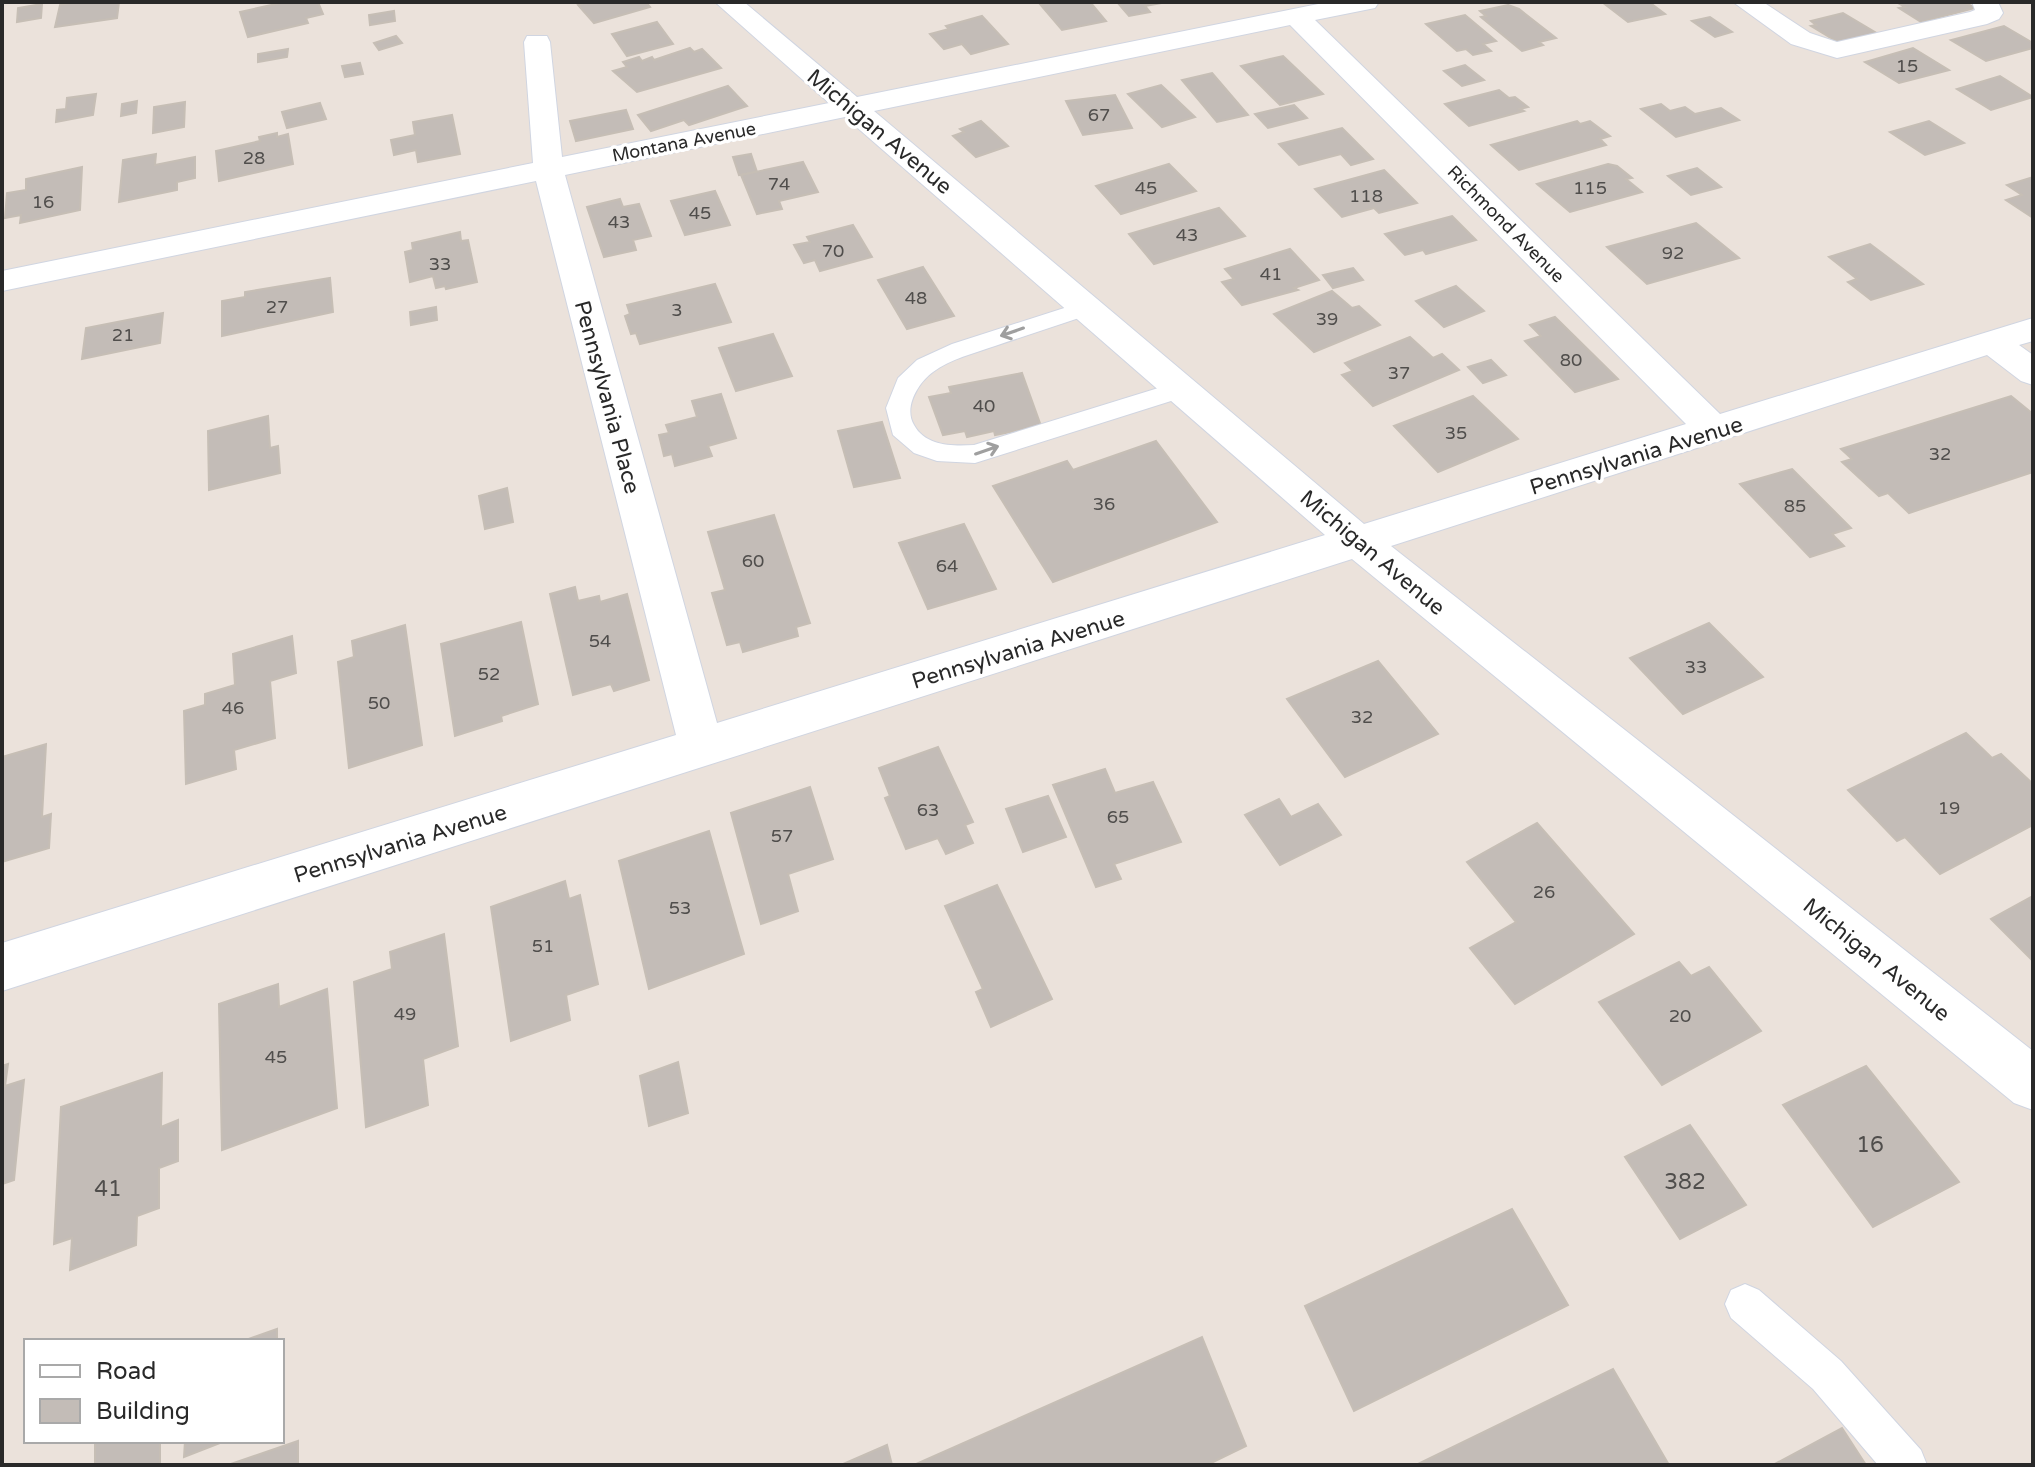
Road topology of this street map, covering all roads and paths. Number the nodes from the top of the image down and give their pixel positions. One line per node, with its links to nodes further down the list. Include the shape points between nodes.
1 (728, 2): 7 (street, Michigan Avenue)
2 (1366, 2): 5 (street, Montana Avenue)
3 (1746, 2): 4 (street, via 1817,49 1837,50 1978,18 1990,13)
4 (1985, 2)
5 (1297, 17): 7 (street, Montana Avenue); 15 (street, Richmond Avenue)
6 (537, 42): 8 (street, Pennsylvania Place)
7 (854, 108): 8 (street, Montana Avenue); 10 (street, Michigan Avenue)
8 (548, 169): 9 (street, Montana Avenue); 17 (street, Pennsylvania Place)
9 (2, 281)
10 (1086, 308): 14 (street, Michigan Avenue); 14 (lane, one-way to 14, via 925,366 907,384 898,408 902,429 923,447 946,455 975,454)
11 (2033, 329): 12 (street, Pennsylvania Avenue)
12 (1992, 342): 13 (street); 15 (street, Pennsylvania Avenue)
13 (2033, 373)
14 (1181, 389): 16 (street, Michigan Avenue)
15 (1715, 431): 16 (street, Pennsylvania Avenue)
16 (1359, 542): 17 (street, Pennsylvania Avenue); 19 (street, Michigan Avenue)
17 (702, 749): 18 (street, Pennsylvania Avenue)
18 (2, 967)
19 (2033, 1084)
20 (1745, 1304): 21 (lane, via 1827,1375)
21 (1906, 1465)

